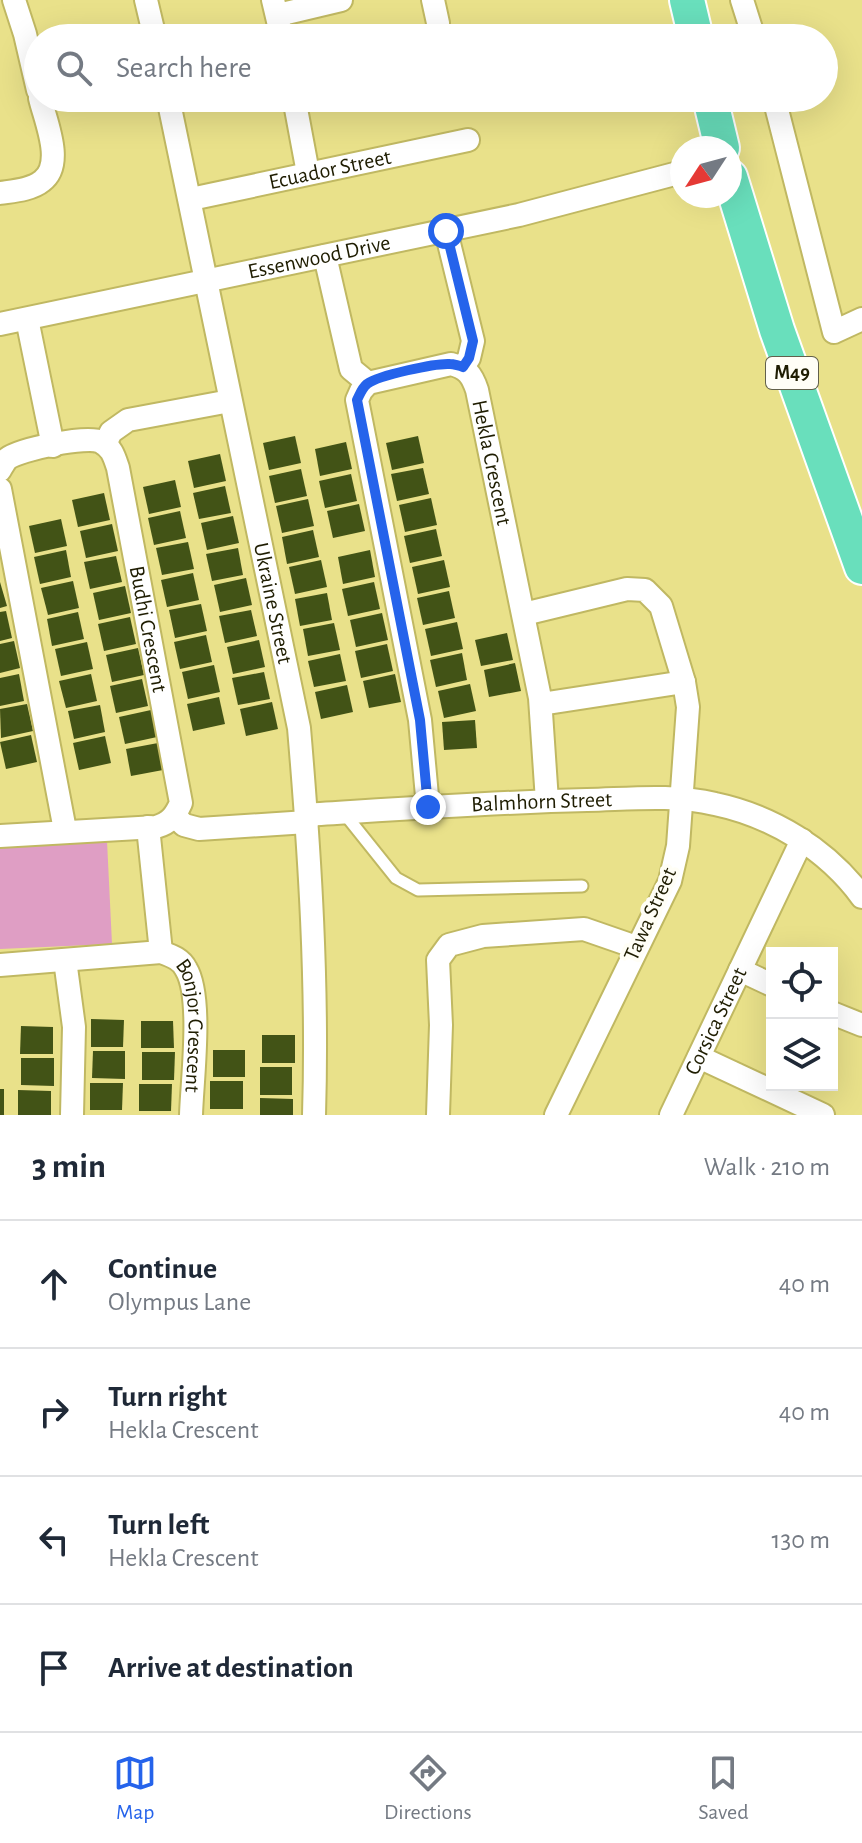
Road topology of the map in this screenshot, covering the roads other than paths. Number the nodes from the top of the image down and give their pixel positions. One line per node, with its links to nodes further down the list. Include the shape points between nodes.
1 (14, 0): 12 (street)
2 (146, 0): 9 (street)
3 (341, 0): 7 (street)
4 (433, 0): 8 (street)
5 (687, 0): 10 (main road)
6 (742, 0): 11 (street)
7 (275, 8)
8 (438, 23)
9 (152, 24)
10 (693, 24)
11 (750, 24)
12 (24, 31)
13 (43, 112): 22 (street, via 52,169 33,186)
14 (171, 112): 23 (street, Ukraine Street)
15 (297, 112): 20 (street)
16 (713, 112): 18 (main road)
17 (778, 112): 29 (street, via 834,332)
18 (719, 136)
19 (468, 140): 20 (street, Ecuador Street)
20 (308, 173): 23 (street, Ecuador Street)
21 (670, 175): 25 (street, Essenwood Drive)
22 (0, 193)
23 (191, 199): 27 (street, Ukraine Street)
24 (740, 208): 38 (main road, M49)
25 (446, 231): 26 (street, Essenwood Drive); 31 (street, via 473,341)
26 (325, 256): 27 (street, Essenwood Drive); 32 (street, via 351,369)
27 (205, 281): 28 (street, Essenwood Drive); 33 (street, Ukraine Street)
28 (27, 319): 30 (street, Essenwood Drive); 35 (street)
29 (862, 319)
30 (0, 324)
31 (463, 367): 32 (street, via 440,365); 39 (street, Hekla Crescent, via 477,390)
32 (368, 383): 44 (street, via 357,400 420,720)
33 (230, 401): 34 (street, via 128,420); 47 (street, Ukraine Street, via 299,728)
34 (105, 444): 35 (street, via 81,439); 46 (street, Budhi Crescent, via 118,468 181,789)
35 (53, 446): 36 (street, via 18,454)
36 (1, 466)
37 (0, 489): 49 (street)
38 (862, 567)
39 (524, 614): 40 (street, Tawa Street, via 636,588 652,594 661,606); 41 (street, Hekla Crescent)
40 (684, 682): 41 (street); 42 (street, Tawa Street, via 688,722)
41 (541, 704): 43 (street, Hekla Crescent)
42 (680, 798): 43 (street, Balmhorn Street); 51 (street, Balmhorn Street, via 740,811); 54 (street, Tawa Street, via 670,881)
43 (547, 801): 44 (street, Balmhorn Street)
44 (428, 807): 45 (street, Balmhorn Street)
45 (344, 813): 47 (street, Balmhorn Street); 52 (lane, via 396,878 418,890)
46 (175, 816): 47 (street, Balmhorn Street, via 199,829); 48 (street)
47 (306, 818): 65 (street, Ukraine Street, via 317,1028)
48 (148, 827): 49 (street); 55 (street)
49 (65, 830): 50 (street)
50 (0, 836)
51 (802, 840): 53 (street, Balmhorn Street); 58 (street, Corsica Street)
52 (582, 886)
53 (862, 897)
54 (636, 947): 66 (street, via 584,929 483,936 449,945 438,960); 67 (street, Tawa Street)
55 (161, 952): 56 (street, Bonjor Crescent); 64 (street, Bonjor Crescent, via 185,966 195,993)
56 (65, 960): 57 (street, Bonjor Crescent); 63 (street, via 74,1027)
57 (0, 965)
58 (740, 970): 59 (street); 62 (street, Corsica Street)
59 (766, 982)
60 (838, 1015): 61 (street)
61 (862, 1025)
62 (699, 1057): 68 (street, Corsica Street); 69 (street)
63 (72, 1115)
64 (191, 1115)
65 (314, 1115)
66 (438, 1115)
67 (556, 1115)
68 (671, 1115)
69 (823, 1115)

